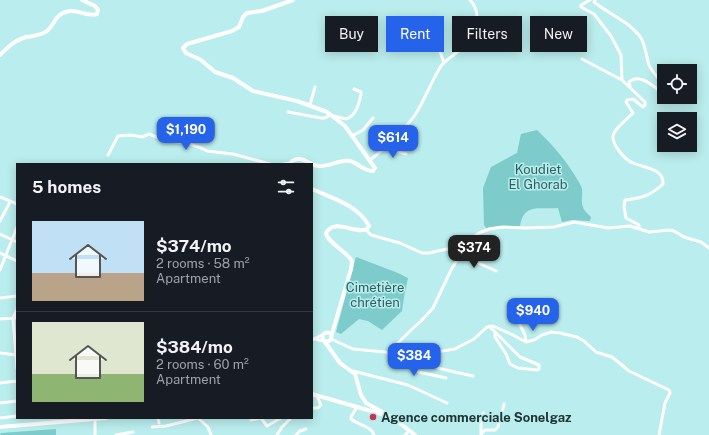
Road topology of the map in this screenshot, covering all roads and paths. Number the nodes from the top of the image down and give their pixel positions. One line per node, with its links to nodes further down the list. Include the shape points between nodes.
1 (82, 0): 7 (main road, via 97,7 97,14 69,11 55,19 46,32 18,40)
2 (293, 0): 16 (main road, via 262,11 247,13 237,29 187,44 183,49 215,72 233,78 253,91)
3 (470, 0): 9 (street, via 477,14 474,30 459,51)
4 (590, 0): 11 (street, via 581,5 594,14 611,36 621,55)
5 (595, 0): 10 (street, via 594,2 641,38 650,67)
6 (440, 52): 9 (street)
7 (0, 54)
8 (582, 59): 11 (street)
9 (444, 63): 21 (street, via 415,115)
10 (657, 76)
11 (622, 80): 13 (street)
12 (316, 87): 16 (street)
13 (630, 87): 15 (street, via 629,82 638,79); 34 (street, via 645,105 643,107 633,99 627,100 633,112 614,132 614,145 629,161 661,174 663,179 663,184 646,197 625,200 626,218 639,225)
14 (354, 89): 18 (street, via 361,94 352,116 346,119)
15 (657, 89)
16 (310, 105): 18 (main road)
17 (288, 112): 18 (street, via 321,118)
18 (332, 115): 20 (main road)
19 (373, 118): 20 (street, via 363,130)
20 (352, 136): 24 (main road)
21 (386, 148): 22 (street); 24 (street)
22 (406, 154)
23 (108, 155): 25 (street, via 118,136 142,137 149,134 164,140 190,144 206,151 233,154)
24 (370, 160): 28 (main road, via 375,167 372,172 349,161 319,166)
25 (266, 163)
26 (291, 163): 27 (main road, via 300,159)
27 (311, 163)
28 (313, 164)
29 (313, 189): 36 (main road, via 355,210 368,224 369,228)
30 (0, 198): 31 (street)
31 (10, 202): 32 (street); 33 (street)
32 (16, 204)
33 (0, 221)
34 (639, 229): 40 (street, via 652,232 674,231); 41 (street, via 630,226 599,227 574,222 554,226 496,228 479,233)
35 (16, 230): 38 (street)
36 (366, 230): 41 (street, via 372,235 422,253 447,249); 52 (main road, via 340,226 326,233 352,261)
37 (0, 234): 38 (street)
38 (12, 240): 39 (street); 43 (street)
39 (16, 242)
40 (709, 248)
41 (462, 252): 46 (street, via 474,261); 61 (street, via 433,308)
42 (0, 253): 43 (street)
43 (6, 256): 44 (street); 45 (street)
44 (16, 261)
45 (0, 270)
46 (496, 271)
47 (16, 296): 48 (street)
48 (0, 298)
49 (16, 312): 50 (street)
50 (13, 318): 51 (street); 55 (street)
51 (0, 319)
52 (335, 323): 57 (main road); 59 (main road)
53 (520, 325): 60 (street)
54 (488, 326): 56 (street); 60 (street, via 500,328); 61 (street, via 474,339 455,349 404,357)
55 (15, 330): 63 (street)
56 (495, 332): 56 (street, via 520,357 539,365 539,369 518,368 510,364 495,337)
57 (324, 334): 58 (street); 59 (main road, via 322,338); 59 (main road, via 328,333)
58 (313, 340): 59 (street)
59 (328, 340): 61 (street, via 353,349); 65 (main road, via 340,363)
60 (526, 342): 109 (street, via 551,332 573,336 584,341 596,352 612,357 629,371 669,390)
61 (387, 352): 64 (street)
62 (0, 353): 63 (street)
63 (16, 355)
64 (392, 355): 66 (street); 67 (street, via 419,372)
65 (353, 371): 72 (street, via 408,385); 80 (main road, via 366,402)
66 (473, 376)
67 (446, 378)
68 (16, 381): 69 (street)
69 (0, 383)
70 (314, 394): 75 (main road); 76 (street, via 321,405)
71 (16, 401): 73 (street)
72 (447, 402)
73 (0, 403)
74 (504, 404): 100 (street, via 498,427 495,430 485,430)
75 (357, 407): 80 (main road); 106 (street, via 351,420 370,429)
76 (313, 408)
77 (483, 413): 100 (street)
78 (16, 416): 79 (street)
79 (0, 418)
80 (392, 418): 98 (main road)
81 (40, 419): 94 (street)
82 (80, 419): 83 (main road); 91 (main road)
83 (95, 419): 101 (street)
84 (158, 419): 93 (street)
85 (194, 419): 96 (street)
86 (199, 419): 103 (street, via 208,427)
87 (256, 419): 92 (street)
88 (262, 419): 89 (street, via 267,426)
89 (279, 419)
90 (290, 419): 104 (street)
91 (55, 420): 94 (main road)
92 (251, 420)
93 (159, 423)
94 (40, 424): 95 (main road)
95 (0, 426)
96 (152, 427)
97 (306, 429): 105 (street)
98 (409, 431): 107 (street); 108 (main road)
99 (133, 432): 102 (street)
100 (482, 434)
101 (95, 435)
102 (116, 435)
103 (211, 435)
104 (278, 435)
105 (296, 435)
106 (374, 435)
107 (405, 435)
108 (415, 435)
109 (659, 435)

